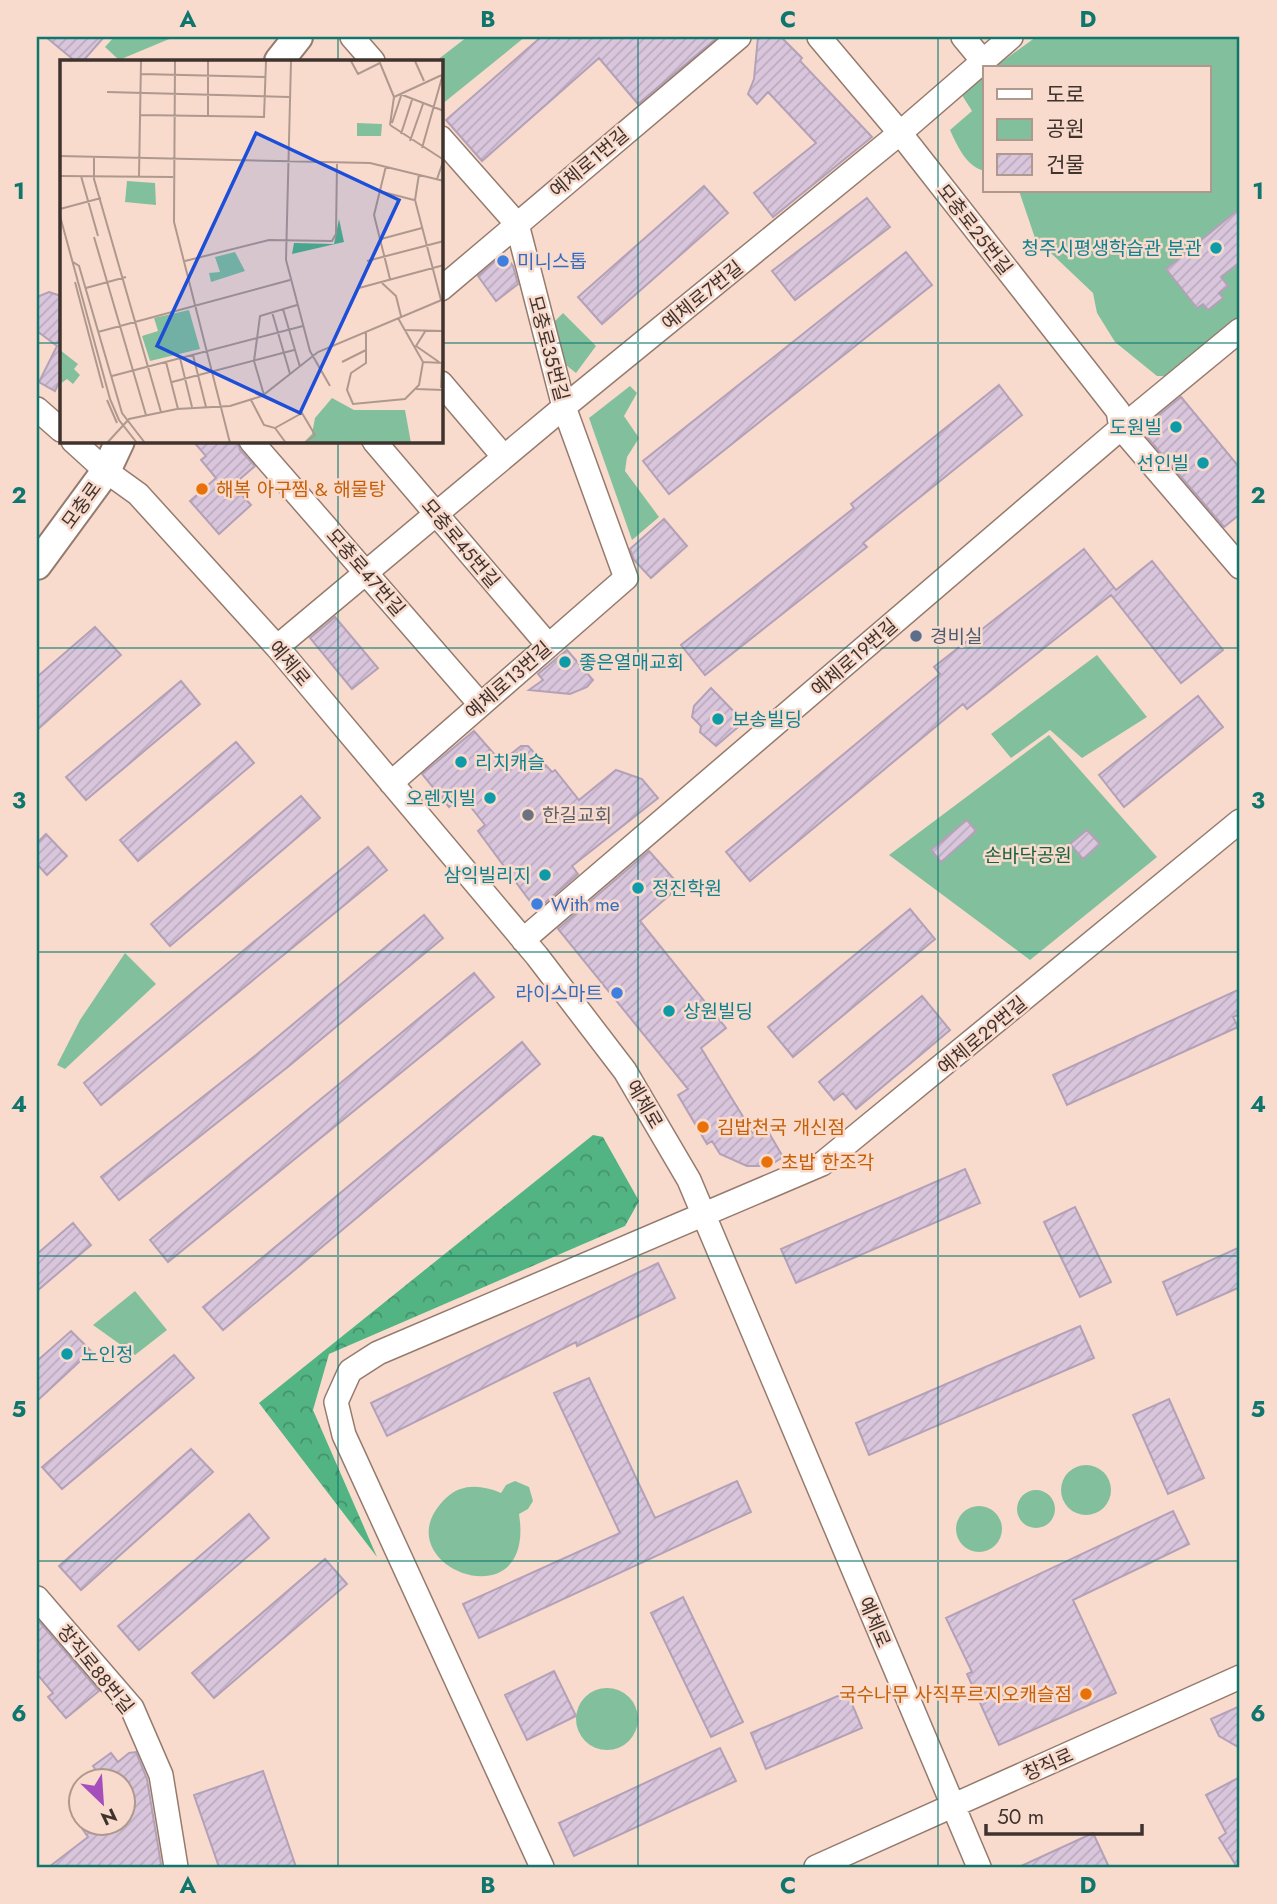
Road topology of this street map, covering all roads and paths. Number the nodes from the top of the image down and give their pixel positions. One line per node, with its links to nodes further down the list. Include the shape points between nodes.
1 (298, 37): 7 (main road)
2 (352, 37): 8 (street)
3 (738, 37): 12 (street, 예체로1번길)
4 (819, 37): 10 (street, 모충로25번길)
5 (963, 37): 9 (street)
6 (1011, 37): 9 (street, 예체로7번길)
7 (280, 60)
8 (372, 60)
9 (982, 60): 10 (street, 예체로7번길)
10 (900, 133): 16 (street, 예체로7번길); 18 (street, 모충로25번길, via 1118,411)
11 (443, 140): 12 (street, 모충로35번길)
12 (517, 224): 13 (street, 예체로1번길); 16 (street, 모충로35번길)
13 (443, 287)
14 (1240, 330): 18 (street, 예체로19번길)
15 (443, 385): 24 (street)
16 (565, 407): 24 (street, 예체로7번길); 30 (street, 모충로35번길)
17 (37, 409): 19 (street)
18 (1121, 428): 28 (street, 모충로25번길); 36 (street, 예체로19번길)
19 (60, 429)
20 (76, 443): 25 (street, 예체로)
21 (119, 443): 25 (main road, 모충로)
22 (257, 443): 29 (street, 모충로47번길)
23 (376, 443): 26 (street, 모충로45번길)
24 (504, 457): 26 (street, 예체로7번길)
25 (106, 471): 27 (main road, 모충로); 32 (street, 예체로, via 138,494)
26 (437, 513): 29 (street, 예체로7번길); 31 (street, 모충로45번길)
27 (37, 565)
28 (1240, 566)
29 (366, 573): 32 (street, 예체로7번길); 33 (street, 모충로47번길)
30 (626, 578): 31 (street, 예체로13번길)
31 (548, 645): 33 (street, 예체로13번길)
32 (277, 648): 34 (street, 예체로)
33 (480, 704): 34 (street, 예체로13번길)
34 (391, 783): 36 (street, 예체로)
35 (1240, 821): 37 (street, 예체로29번길, via 822,1164)
36 (523, 940): 37 (street, 예체로, via 625,1071 689,1180)
37 (703, 1215): 40 (street, 예체로); 42 (street, 예체로29번길, via 378,1353 350,1371 336,1402 344,1435)
38 (37, 1598): 41 (street, 창직로88번길, via 132,1708 162,1775)
39 (1240, 1677): 40 (street, 창직로)
40 (953, 1807): 43 (street, 창직로); 44 (street, 예체로)
41 (176, 1867)
42 (542, 1867)
43 (816, 1867)
44 (979, 1867)

